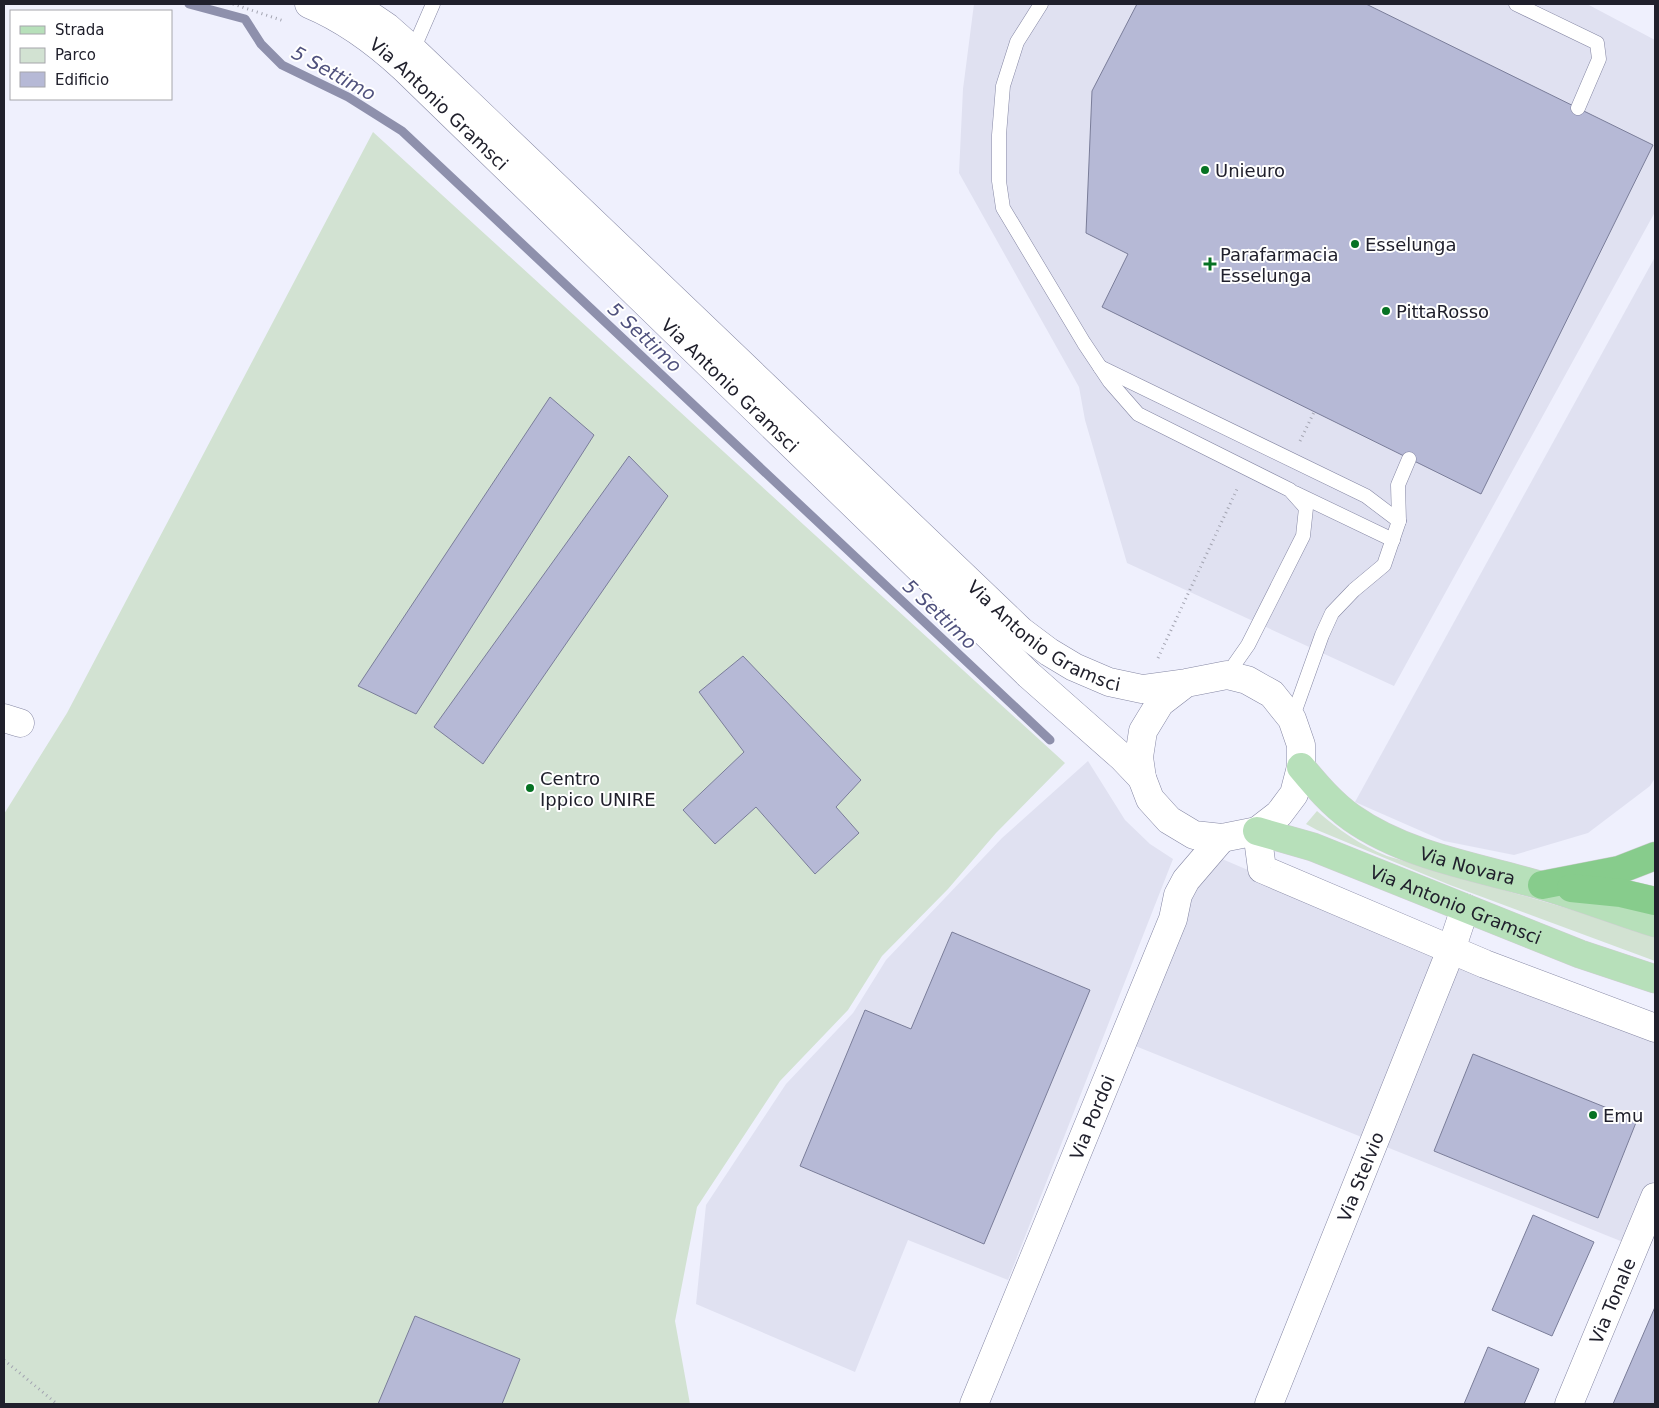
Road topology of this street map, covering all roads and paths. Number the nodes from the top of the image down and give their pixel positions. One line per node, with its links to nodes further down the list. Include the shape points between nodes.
1 (309, 4): 19 (main road, Via Antonio Gramsci, via 375,42 404,68 1030,675 1124,758)
2 (353, 4): 6 (main road, Via Antonio Gramsci, via 388,27)
3 (434, 4): 6 (lane)
4 (1041, 4): 8 (lane, via 1017,42 1003,86 999,135 1001,190 1004,208)
5 (1516, 4): 7 (lane, via 1597,43 1599,60)
6 (413, 50): 16 (main road, Via Antonio Gramsci, via 1021,631 1074,667 1109,682 1142,689)
7 (1578, 108)
8 (1099, 366): 10 (lane, via 1138,414); 12 (lane, via 1366,496)
9 (1409, 458): 12 (lane, via 1398,486)
10 (1290, 490): 13 (lane); 15 (lane, via 1306,508 1303,536 1248,645)
11 (1227, 510): 14 (path)
12 (1399, 521): 13 (lane)
13 (1393, 540): 17 (lane, via 1384,565 1332,613)
14 (1192, 586)
15 (1227, 675): 16 (main road); 17 (main road, via 1247,680 1272,694)
16 (1186, 683): 19 (main road, via 1160,703 1143,731 1139,757)
17 (1292, 719): 18 (main road, via 1301,746)
18 (1301, 767): 20 (main road, via 1294,794 1278,814); 23 (main road, Via Novara, via 1350,817 1376,833 1442,858)
19 (1142, 778): 21 (main road, via 1150,799 1169,820 1194,835)
20 (1257, 831): 21 (main road); 25 (main road, Via Antonio Gramsci, via 1313,847); 27 (main road, via 1262,869)
21 (1222, 838): 33 (main road, Via Pordoi, via 1186,880 1178,895 1173,919)
22 (1655, 856): 23 (highway, via 1620,870)
23 (1542, 885): 24 (highway, via 1621,893); 26 (main road, Via Novara)
24 (1655, 901)
25 (1465, 908): 27 (main road, Via Stelvio); 28 (main road, Via Antonio Gramsci)
26 (1655, 923)
27 (1452, 950): 29 (main road); 34 (main road, Via Stelvio)
28 (1655, 980)
29 (1655, 1028)
30 (1655, 1197): 35 (main road, Via Tonale)
31 (4, 1360): 32 (path)
32 (57, 1404)
33 (974, 1404)
34 (1270, 1404)
35 (1569, 1404)

